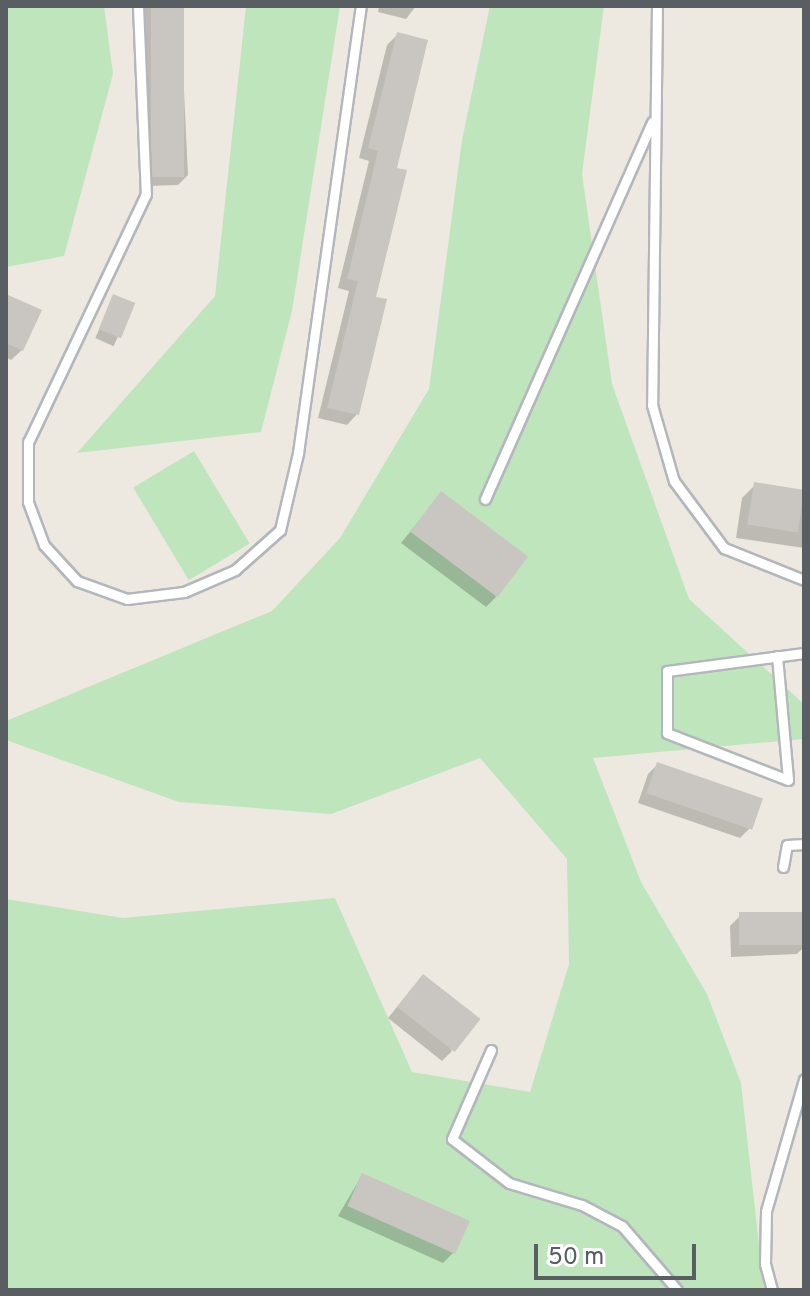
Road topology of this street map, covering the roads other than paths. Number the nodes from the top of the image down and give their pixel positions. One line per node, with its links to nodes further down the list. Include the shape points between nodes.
1 (138, 6): 2 (lane, via 146,194 28,442 28,502 44,545 77,581 127,599 184,592 235,570 280,530 298,453)
2 (361, 6)
3 (657, 6): 4 (lane)
4 (653, 118): 5 (lane); 6 (lane, via 652,405 674,481 724,548)
5 (485, 499)
6 (804, 580)
7 (804, 653): 8 (lane)
8 (777, 656): 8 (lane, via 667,671 667,733 788,780)
9 (804, 844): 10 (lane, via 787,845)
10 (783, 867)
11 (491, 1050): 13 (lane, via 452,1139 509,1183 582,1205 622,1226)
12 (804, 1079): 14 (lane, via 766,1211 765,1264)
13 (677, 1290)
14 (772, 1290)

